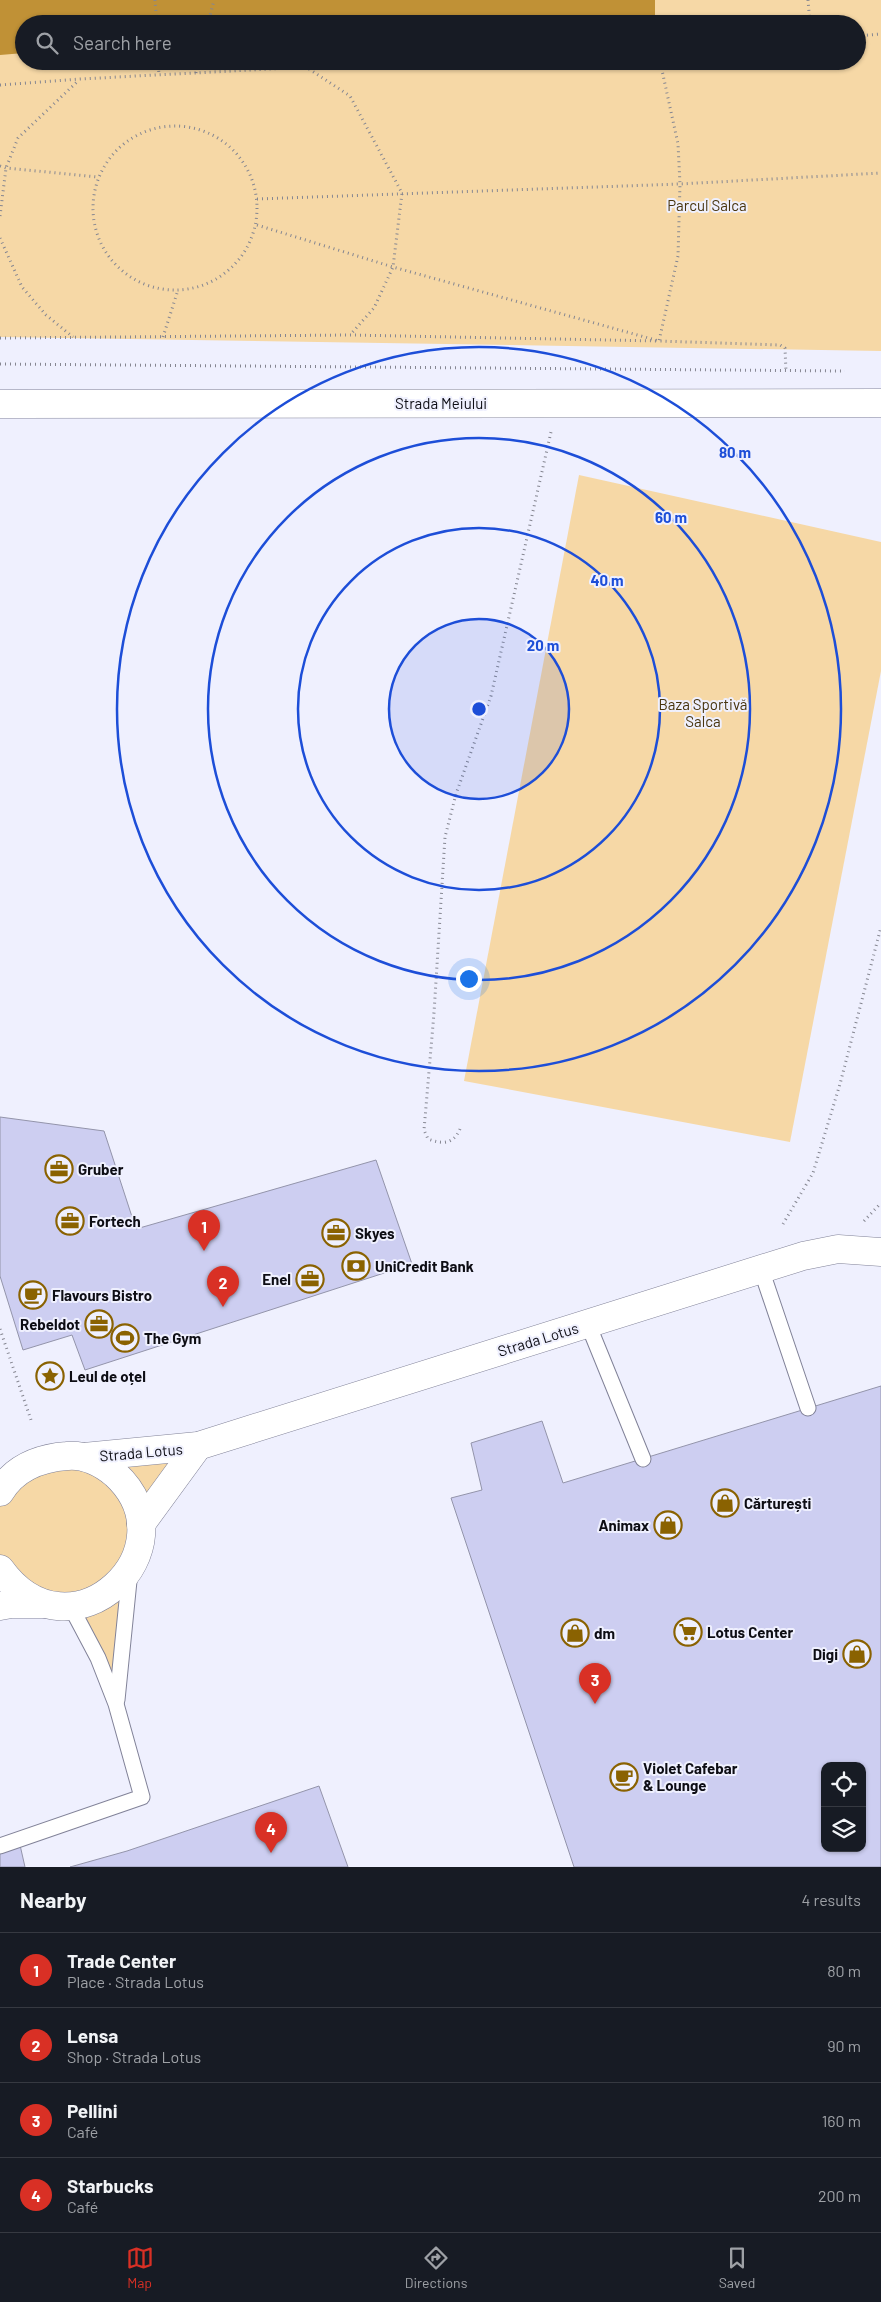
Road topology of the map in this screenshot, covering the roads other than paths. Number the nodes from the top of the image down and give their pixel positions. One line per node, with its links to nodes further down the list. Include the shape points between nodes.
1 (881, 403): 2 (street, Strada Meiului)
2 (0, 404)
3 (881, 1252): 4 (street, Strada Lotus, via 838,1249)
4 (761, 1269): 5 (street, Strada Lotus); 6 (lane)
5 (588, 1324): 7 (street, Strada Lotus); 9 (lane)
6 (808, 1408)
7 (198, 1446): 8 (street, Strada Lotus); 11 (street, Strada Lotus)
8 (84, 1457): 10 (street, Strada Lotus, via 46,1457 23,1467); 11 (street, Strada Lotus, via 106,1466 123,1482 135,1501)
9 (643, 1459)
10 (0, 1492)
11 (141, 1524): 13 (street, Strada Lotus, via 139,1547)
12 (0, 1569): 14 (street, via 10,1583 27,1596)
13 (130, 1569): 14 (street, Strada Lotus, via 115,1588 95,1601); 16 (lane)
14 (59, 1605): 15 (street, Strada Lotus); 16 (lane, via 98,1658)
15 (0, 1606)
16 (116, 1704): 17 (lane, via 142,1797)
17 (0, 1846)

